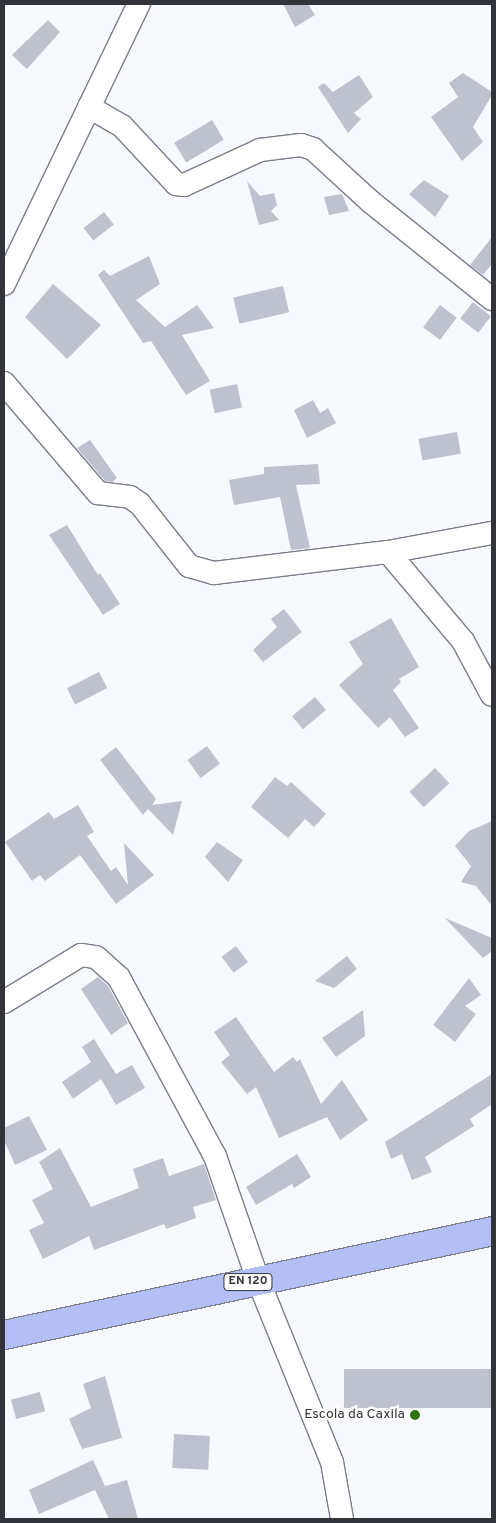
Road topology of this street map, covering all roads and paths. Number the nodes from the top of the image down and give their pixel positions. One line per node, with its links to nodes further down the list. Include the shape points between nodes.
1 (139, 4): 2 (street)
2 (89, 107): 3 (street); 4 (street, via 136,138 176,184 191,183 260,150 301,145 313,149 371,202)
3 (4, 284)
4 (492, 299)
5 (4, 384): 7 (street, via 98,493 130,497 140,504 189,566 214,573)
6 (492, 533): 7 (street)
7 (388, 552): 8 (street, via 463,641)
8 (492, 695)
9 (4, 1002): 11 (street, via 81,955 96,957 108,965 119,978 215,1156)
10 (492, 1231): 11 (main road, EN 120)
11 (258, 1280): 12 (main road, EN 120); 13 (street, via 332,1462)
12 (4, 1335)
13 (342, 1519)

